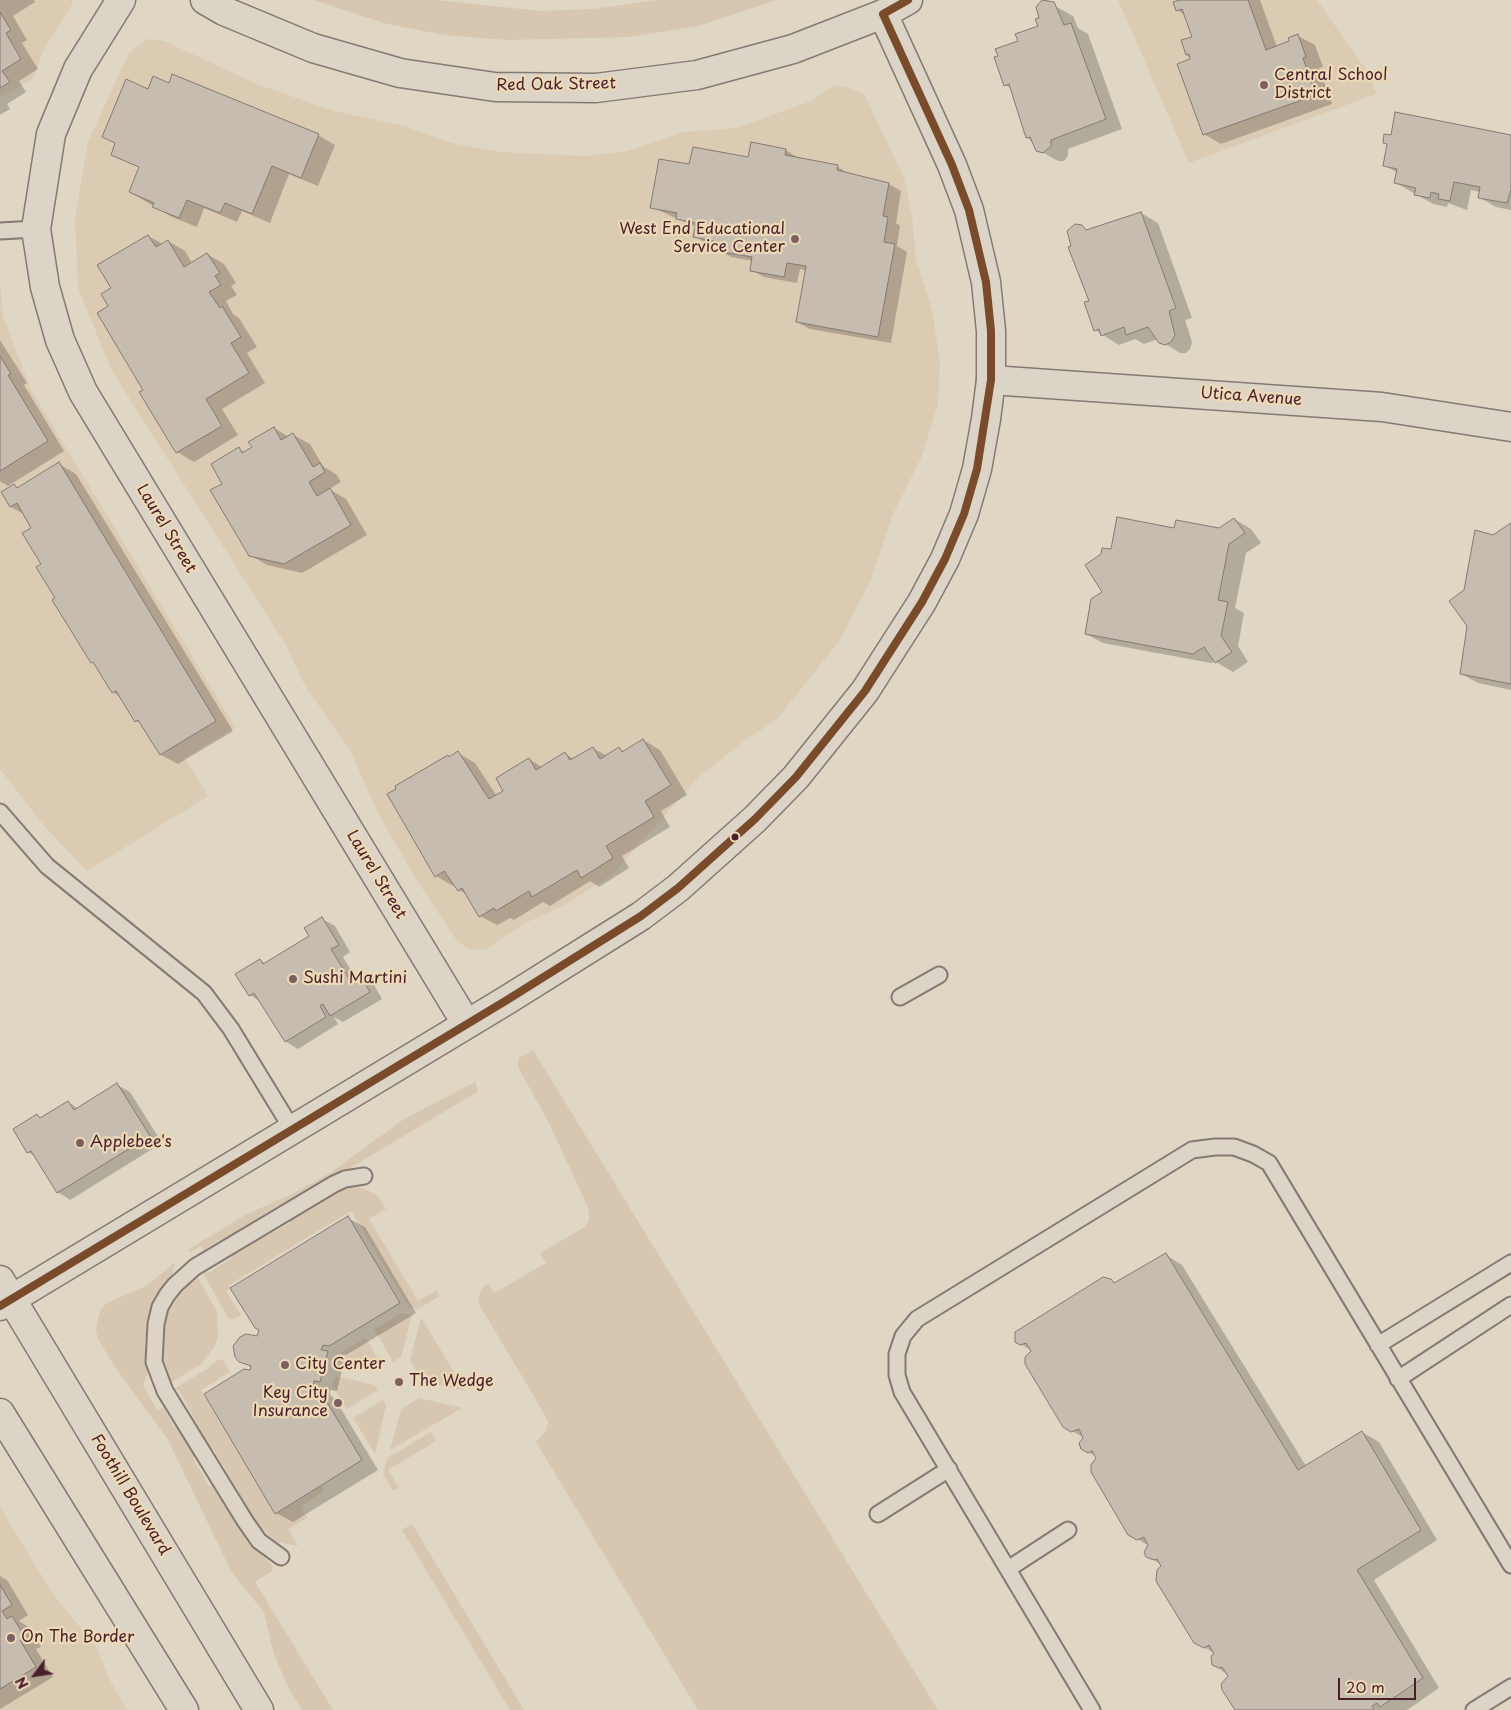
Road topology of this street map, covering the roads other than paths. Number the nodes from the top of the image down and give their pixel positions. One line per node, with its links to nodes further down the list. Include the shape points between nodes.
1 (121, 0): 5 (street, Laurel Street, via 78,70 51,134)
2 (205, 0): 4 (street, Red Oak Street, via 313,48 400,73 496,87 596,88 697,75 792,49)
3 (908, 0): 4 (street, Red Oak Street)
4 (883, 14): 7 (street, via 952,164 969,210 986,282)
5 (36, 229): 6 (lane); 12 (street, Laurel Street, via 45,287 58,331 83,392)
6 (0, 231)
7 (991, 380): 8 (street, Utica Avenue, via 1373,407); 12 (street, via 977,469 964,514 945,559 896,646 827,740 755,819 678,888 616,933)
8 (1511, 426)
9 (0, 812): 13 (lane, via 47,866 204,994 231,1029)
10 (939, 976): 11 (lane)
11 (900, 997)
12 (466, 1023): 13 (street)
13 (292, 1129): 16 (street)
14 (364, 1176): 24 (lane, via 334,1184 195,1267 167,1295 156,1324 154,1362 165,1391 245,1521 268,1550)
15 (1511, 1264): 18 (lane)
16 (4, 1295): 29 (street, Foothill Boulevard)
17 (1511, 1305): 19 (lane)
18 (1378, 1345): 19 (lane); 21 (lane, via 1269,1163 1234,1147 1192,1150 916,1318 903,1336 897,1354 897,1375 902,1392)
19 (1398, 1379): 25 (lane)
20 (0, 1413): 28 (street)
21 (949, 1469): 22 (lane); 26 (lane)
22 (878, 1514)
23 (1068, 1530): 26 (lane)
24 (281, 1557)
25 (1511, 1565)
26 (1008, 1569): 30 (lane)
27 (1511, 1687): 31 (lane)
28 (184, 1710)
29 (258, 1710)
30 (1092, 1710)
31 (1474, 1710)

